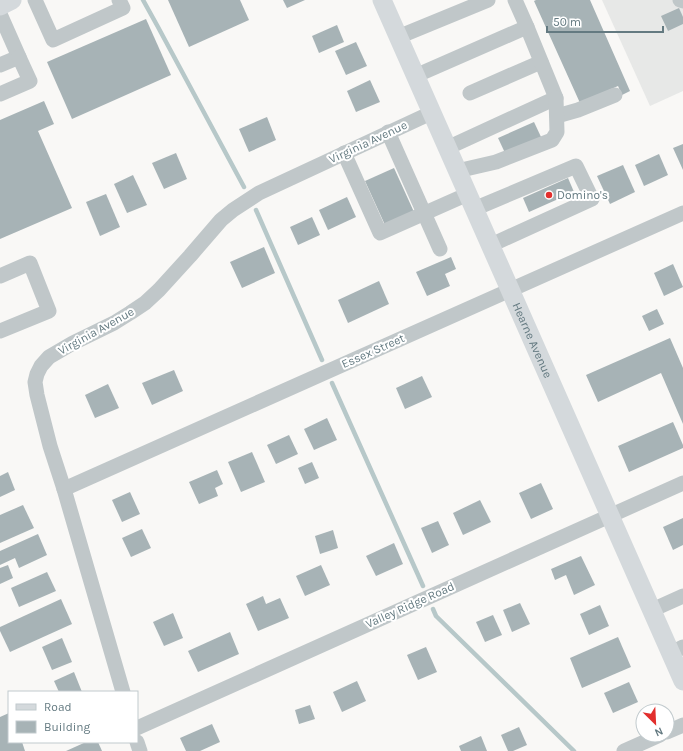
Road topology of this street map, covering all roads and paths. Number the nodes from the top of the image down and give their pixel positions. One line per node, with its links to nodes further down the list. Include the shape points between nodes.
1 (35, 0): 2 (street, via 52,40 123,8)
2 (119, 0)
3 (382, 0): 8 (main road, Hearne Avenue)
4 (488, 0): 8 (street)
5 (518, 1): 7 (street)
6 (6, 4): 9 (street)
7 (527, 27): 10 (street); 12 (street)
8 (398, 37): 12 (main road, Hearne Avenue)
9 (19, 57): 11 (street); 14 (street, via 30,81)
10 (542, 62): 13 (street); 16 (street)
11 (0, 65)
12 (415, 76): 17 (main road, Hearne Avenue)
13 (470, 93)
14 (0, 94)
15 (615, 95): 18 (street)
16 (556, 98): 18 (street); 20 (street)
17 (431, 113): 19 (street, Virginia Avenue); 20 (main road, Hearne Avenue)
18 (557, 116): 22 (street, via 557,132 552,140 496,162)
19 (388, 132): 21 (street, Virginia Avenue); 24 (street)
20 (447, 148): 22 (main road, Hearne Avenue)
21 (344, 153): 24 (street, via 380,233); 32 (street, Virginia Avenue, via 259,193 233,210 145,302 130,314 49,357 41,366 35,382 36,395)
22 (457, 171): 23 (main road, Hearne Avenue)
23 (471, 202): 24 (street); 26 (main road, Hearne Avenue); 26 (street, via 520,189 576,166 592,199)
24 (424, 213): 27 (street)
25 (683, 213): 29 (street, Essex Street)
26 (491, 245): 29 (main road, Hearne Avenue)
27 (440, 249)
28 (0, 276): 30 (street, via 30,263 48,311)
29 (510, 289): 32 (street, Essex Street); 33 (main road, Hearne Avenue)
30 (0, 331)
31 (683, 483): 33 (street, Valley Ridge Road)
32 (64, 489): 38 (street, Virginia Avenue)
33 (610, 515): 35 (main road, Hearne Avenue); 39 (street, Valley Ridge Road)
34 (683, 596): 35 (street)
35 (652, 610): 36 (main road, Hearne Avenue)
36 (677, 650): 37 (main road, Hearne Avenue)
37 (683, 681)
38 (123, 691)
39 (138, 728)
40 (642, 743): 41 (street)
41 (624, 751)

